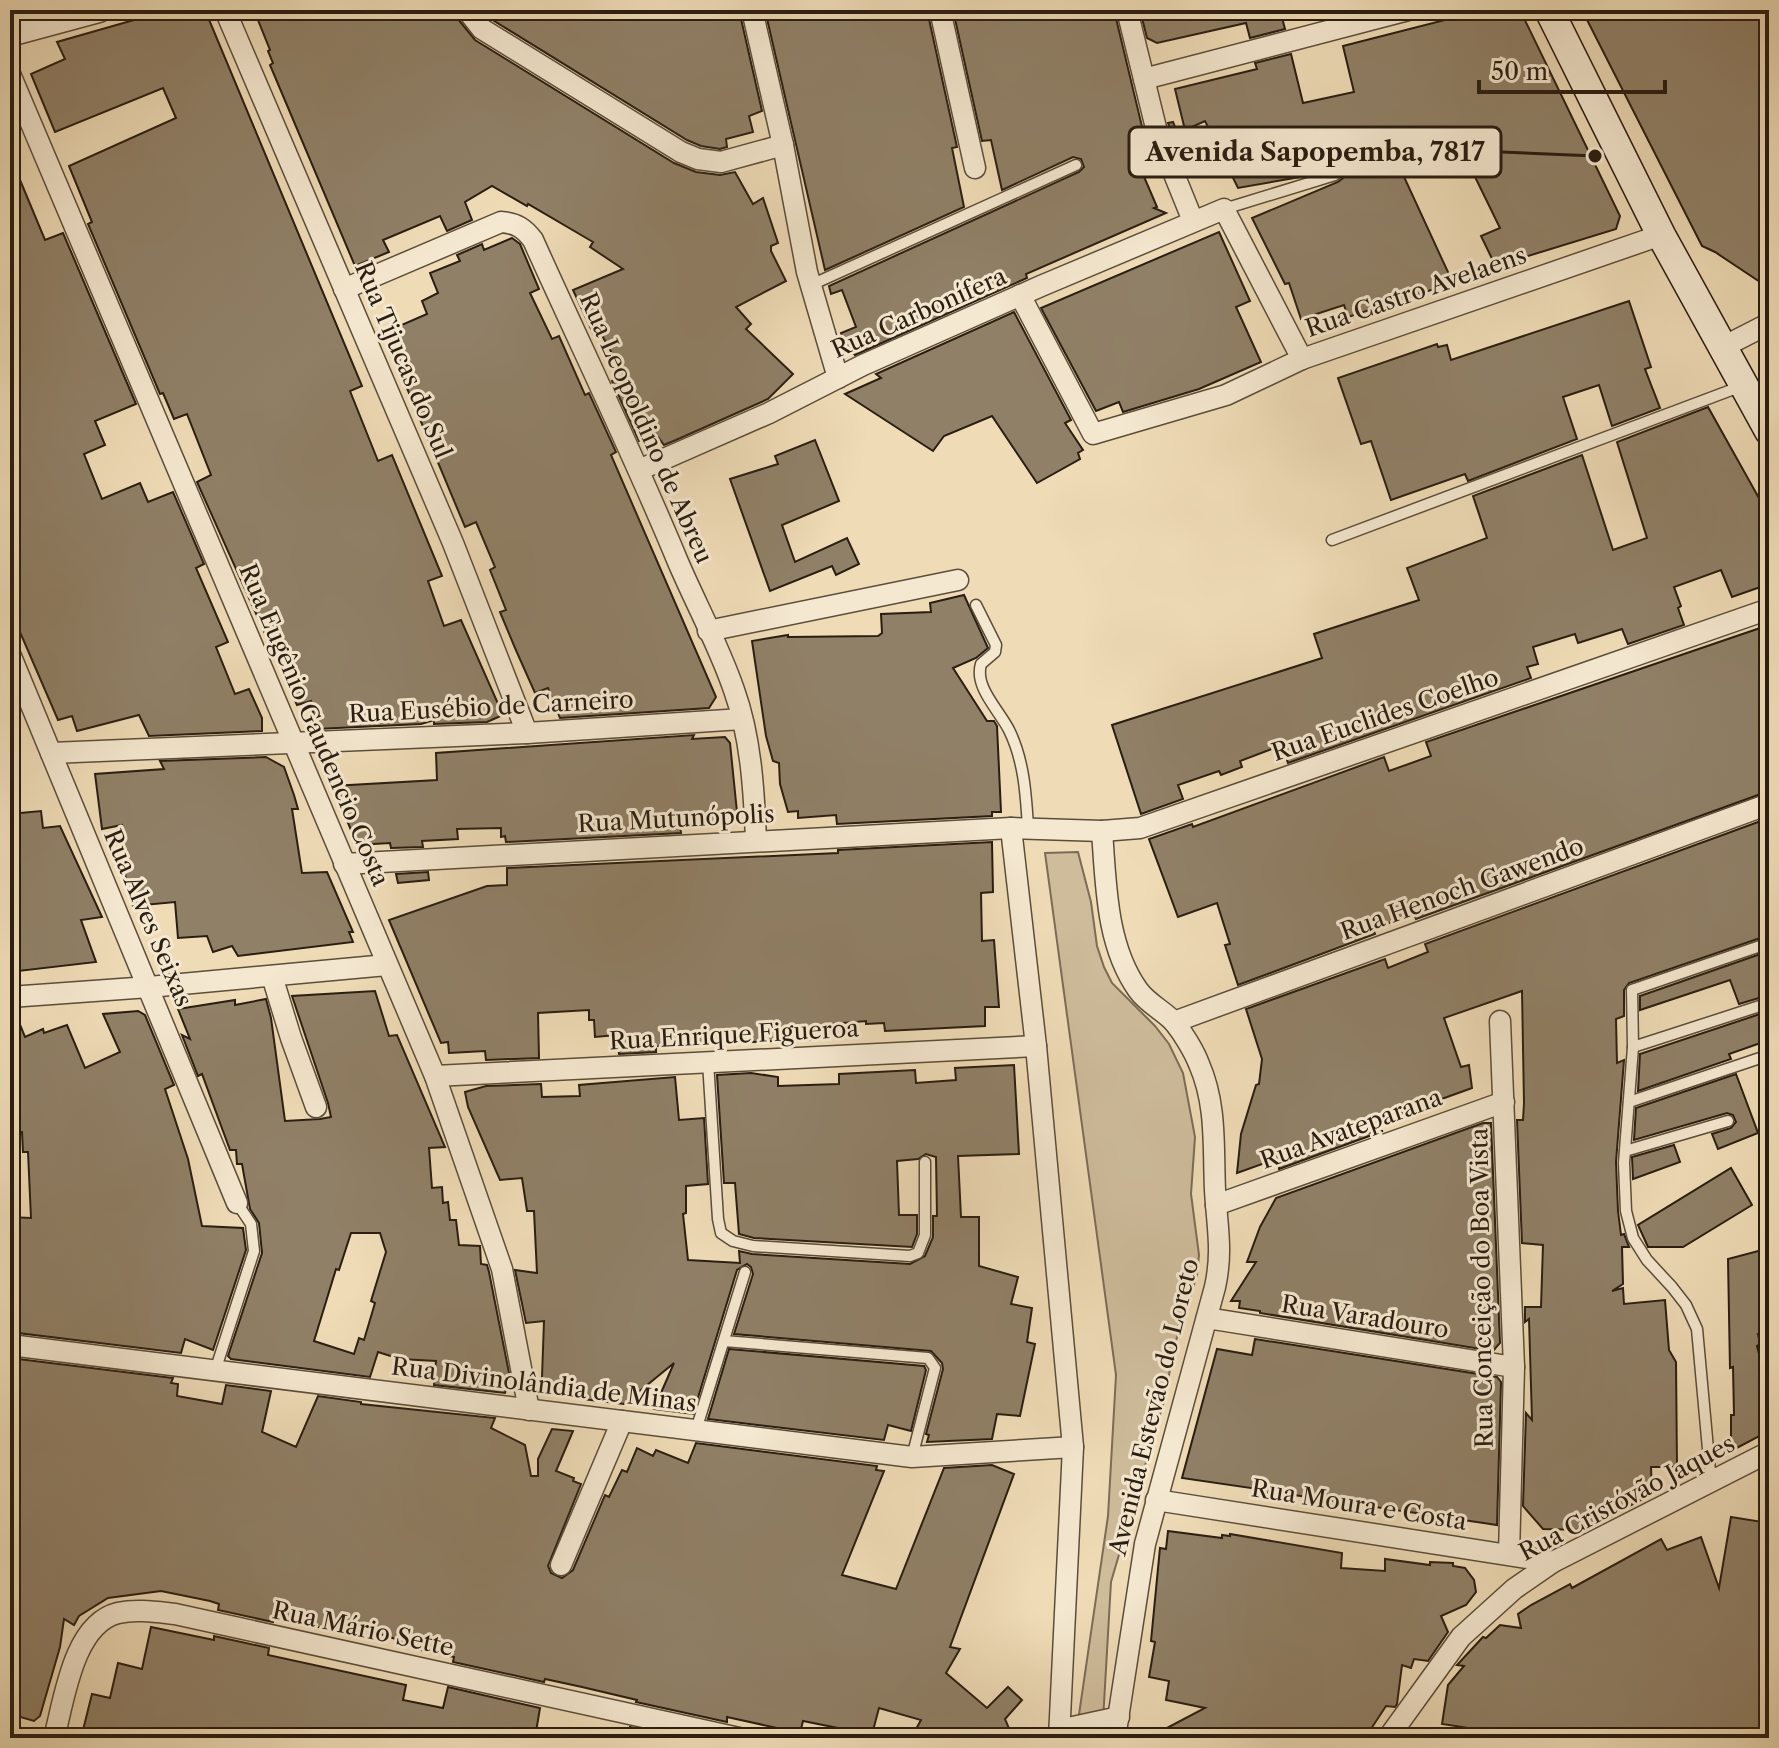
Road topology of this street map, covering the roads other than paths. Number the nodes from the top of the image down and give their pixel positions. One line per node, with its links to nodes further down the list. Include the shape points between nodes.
1 (99, 10): 9 (street)
2 (225, 10): 20 (street, Rua Tijucas do Sul)
3 (467, 10): 12 (street, via 482,29 681,152 721,162)
4 (752, 10): 12 (street)
5 (940, 10): 14 (street)
6 (1127, 10): 11 (street)
7 (1408, 10): 11 (street)
8 (1549, 10): 18 (main road)
9 (10, 34)
10 (10, 74): 37 (street, Rua Eugênio Gaudencio Costa)
11 (1144, 79): 17 (street, via 1157,132)
12 (783, 145): 19 (street)
13 (1076, 165): 19 (lane)
14 (975, 168)
15 (1335, 175): 16 (lane)
16 (1224, 209): 17 (street, Rua Carbonífera); 24 (street, Rua Castro Avelaens)
17 (1193, 221): 21 (street, Rua Carbonífera)
18 (1661, 235): 23 (main road); 24 (street, Rua Castro Avelaens)
19 (811, 285): 25 (street)
20 (344, 289): 28 (street, Rua Leopoldino de Abreu, via 501,222 525,229); 36 (street, Rua Tijucas do Sul)
21 (1020, 295): 24 (street, via 1093,434 1226,395); 25 (street, Rua Carbonífera)
22 (1769, 320): 23 (street)
23 (1723, 347): 26 (main road)
24 (1302, 359)
25 (838, 378): 28 (street, Rua Carbonífera)
26 (1744, 385): 27 (main road); 29 (lane)
27 (1769, 431)
28 (639, 470): 33 (street, Rua Leopoldino de Abreu)
29 (1332, 540)
30 (958, 580): 33 (street)
31 (976, 605): 40 (lane, via 996,645 981,664 980,680 1018,753 1024,784)
32 (1769, 609): 41 (street, Rua Euclides Coelho, via 1140,828)
33 (708, 631): 35 (street, Rua Leopoldino de Abreu)
34 (10, 654): 38 (street, Rua Alves Seixas)
35 (742, 719): 36 (street, Rua Eusébio de Carneiro); 42 (street, Rua Leopoldino de Abreu)
36 (527, 733): 37 (street, Rua Eusébio de Carneiro)
37 (293, 744): 38 (street, Rua Eusébio de Carneiro); 43 (street, Rua Eugênio Gaudencio Costa)
38 (51, 753): 47 (street, Rua Alves Seixas)
39 (1769, 804): 51 (street, Rua Henoch Gawendo)
40 (1020, 828): 41 (street, Rua Euclides Coelho); 42 (street, Rua Mutunópolis); 52 (street, Avenida Estevão do Loreto)
41 (1102, 831): 51 (street, Avenida Estevão do Loreto, via 1112,925 1122,960 1138,989)
42 (756, 840): 43 (street, Rua Mutunópolis)
43 (344, 864): 45 (street, Rua Eugênio Gaudencio Costa)
44 (1769, 943): 53 (lane, via 1632,990)
45 (387, 965): 46 (street); 56 (street, Rua Eugênio Gaudencio Costa)
46 (272, 976): 47 (street); 59 (street)
47 (149, 987): 48 (street); 63 (street, Rua Alves Seixas)
48 (10, 997)
49 (1769, 1003): 53 (lane)
50 (1500, 1021): 57 (street, Rua Conceição do Boa Vista)
51 (1174, 1022): 64 (street, Avenida Estevão do Loreto, via 1199,1063 1211,1103)
52 (1036, 1046): 55 (street, Rua Enrique Figueroa); 74 (street, Avenida Estevão do Loreto)
53 (1633, 1047): 58 (lane)
54 (1769, 1055): 58 (lane)
55 (708, 1062): 56 (street, Rua Enrique Figueroa); 62 (lane, via 718,1219 721,1233 733,1241 918,1253 925,1235)
56 (435, 1076): 71 (street, Rua Eugênio Gaudencio Costa, via 502,1269)
57 (1504, 1102): 64 (street, Rua Avateparana); 69 (street, Rua Conceição do Boa Vista)
58 (1629, 1102): 61 (lane)
59 (316, 1107)
60 (1728, 1121): 61 (lane)
61 (1625, 1151): 77 (lane, via 1626,1211 1633,1238 1686,1305 1697,1329)
62 (925, 1162)
63 (237, 1203): 70 (lane, via 251,1224 254,1251)
64 (1216, 1205): 66 (street, Avenida Estevão do Loreto, via 1220,1262)
65 (745, 1272): 67 (lane)
66 (1207, 1318): 69 (street, Rua Varadouro); 78 (street, Avenida Estevão do Loreto)
67 (724, 1341): 73 (lane); 76 (lane, via 928,1358 935,1368)
68 (10, 1345): 70 (street, Rua Divinolândia de Minas)
69 (1514, 1367): 79 (street, Rua Conceição do Boa Vista)
70 (215, 1371): 71 (street, Rua Divinolândia de Minas)
71 (529, 1410): 72 (street, Rua Divinolândia de Minas)
72 (622, 1421): 73 (street, Rua Divinolândia de Minas); 81 (street)
73 (696, 1430): 76 (street, Rua Divinolândia de Minas)
74 (1073, 1447): 76 (street, Rua Divinolândia de Minas); 83 (street, Avenida Estevão do Loreto)
75 (1769, 1452): 77 (street, Rua Cristóvão Jaques)
76 (912, 1457)
77 (1711, 1482): 80 (street, Rua Cristóvão Jaques)
78 (1156, 1500): 79 (street, Rua Moura e Costa); 82 (street, Avenida Estevão do Loreto, via 1139,1573)
79 (1509, 1554): 80 (street, Rua Moura e Costa)
80 (1553, 1562): 87 (street, Rua Cristóvão Jaques, via 1461,1637)
81 (561, 1565)
82 (1119, 1717): 83 (street); 86 (street, Avenida Estevão do Loreto)
83 (1059, 1734)
84 (54, 1738): 85 (street, Rua Mário Sette, via 82,1645 99,1623 116,1613 145,1611)
85 (739, 1738)
86 (1115, 1738)
87 (1388, 1738)

